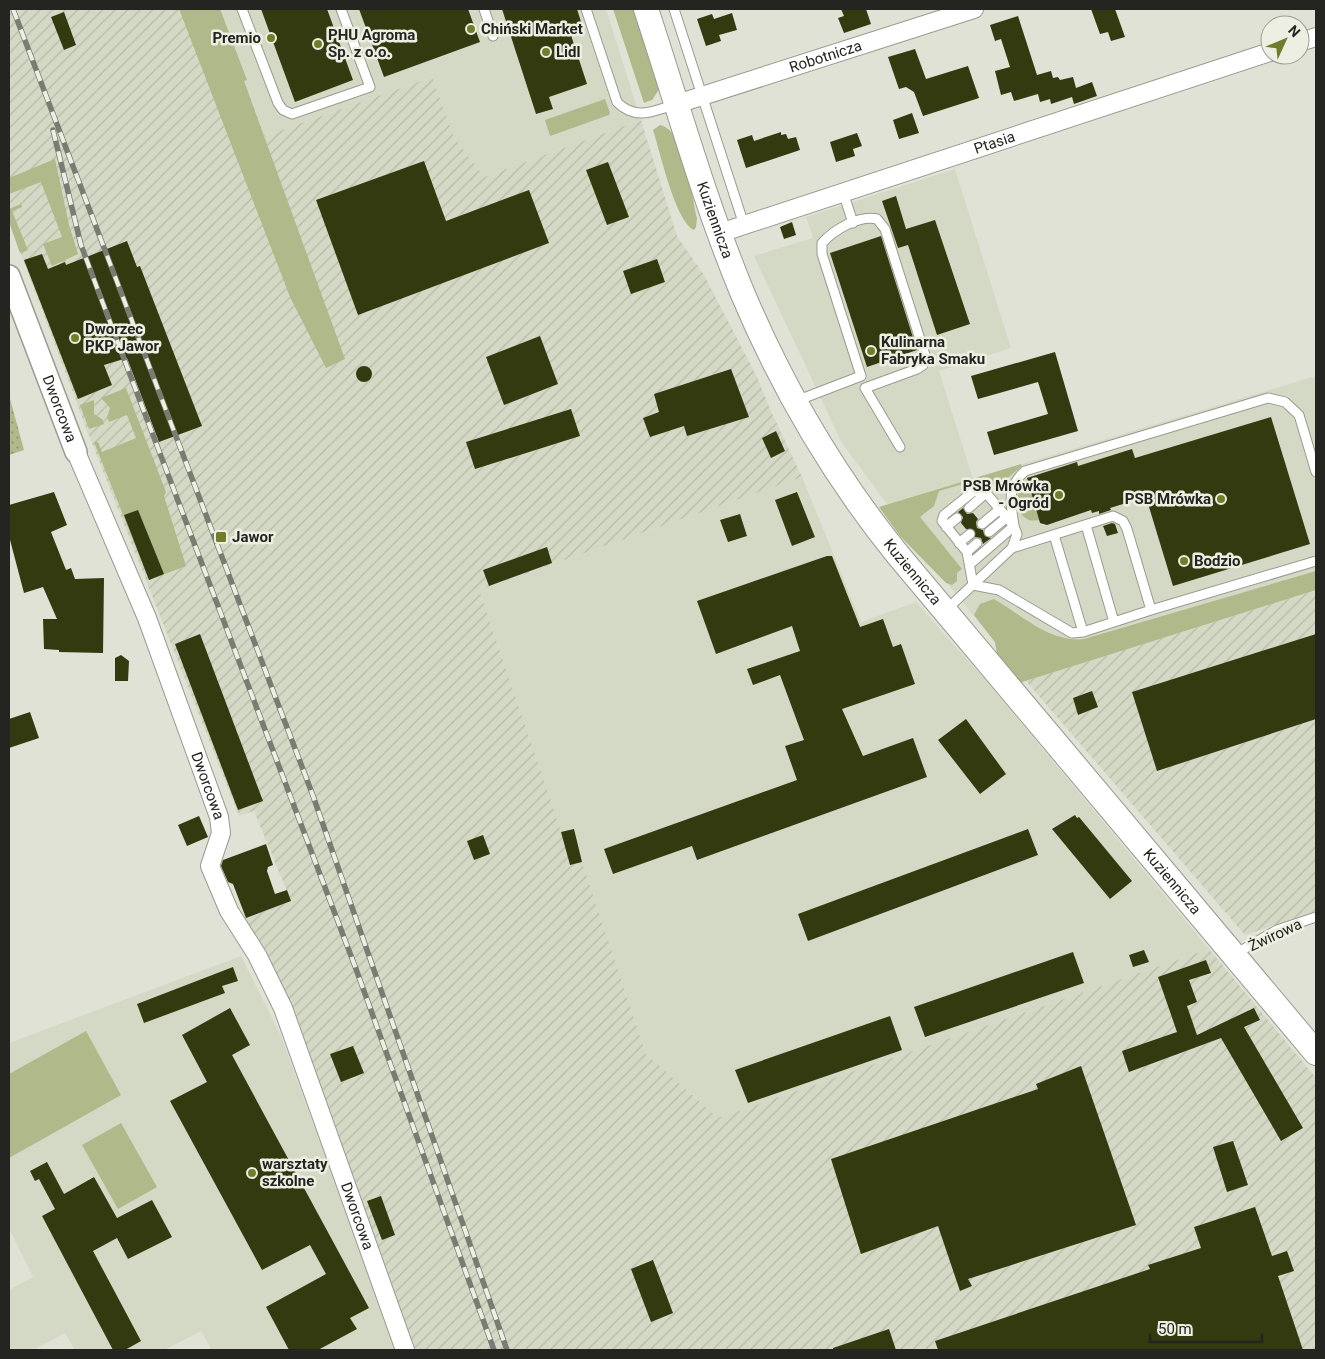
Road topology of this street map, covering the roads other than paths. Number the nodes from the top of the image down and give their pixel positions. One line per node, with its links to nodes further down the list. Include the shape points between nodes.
1 (242, 9): 2 (lane, via 278,104 292,114 370,87)
2 (340, 9)
3 (484, 9): 8 (lane)
4 (586, 9): 11 (lane, via 622,107 636,114 645,114)
5 (646, 9): 11 (main road, Kuziennicza)
6 (674, 9): 10 (lane)
7 (974, 9): 10 (street, Robotnicza)
8 (493, 36)
9 (1260, 55): 12 (street, Ptasia)
10 (702, 95): 11 (street, Robotnicza); 14 (lane)
11 (677, 104): 15 (main road, Kuziennicza)
12 (843, 192): 13 (lane); 14 (street, Ptasia)
13 (853, 224): 17 (lane, via 830,234 822,244 822,254); 18 (lane, via 877,219 885,229 926,355 918,369)
14 (744, 225): 15 (street, Ptasia)
15 (720, 233): 19 (main road, Kuziennicza, via 746,300)
16 (9, 276): 21 (street, Dworcowa)
17 (861, 376): 18 (lane); 19 (lane)
18 (864, 388): 20 (lane)
19 (796, 401): 42 (main road, Kuziennicza, via 852,496)
20 (900, 447)
21 (76, 452): 49 (street, Dworcowa, via 147,618 218,817 221,833 210,866 228,911 257,955 282,1008)
22 (1316, 472): 30 (lane, via 1299,415 1284,402 1268,398 1030,468 1012,486)
23 (986, 493): 24 (lane); 25 (lane); 31 (lane, via 974,491 950,509 942,521)
24 (969, 508)
25 (1000, 509): 26 (lane); 28 (lane)
26 (1007, 517): 30 (lane); 32 (lane)
27 (957, 518): 31 (lane)
28 (982, 524)
29 (1086, 525): 34 (lane); 43 (lane, via 1114,516 1123,521); 44 (lane)
30 (1014, 526): 37 (lane, via 1017,534); 40 (lane)
31 (946, 527): 36 (lane)
32 (989, 532)
33 (970, 534): 36 (lane)
34 (1054, 535): 37 (lane); 45 (lane)
35 (977, 542): 38 (lane)
36 (959, 543): 38 (lane)
37 (1012, 548): 41 (lane)
38 (967, 552): 40 (lane)
39 (1316, 561): 43 (lane)
40 (970, 564): 41 (lane)
41 (973, 585): 42 (lane); 45 (lane, via 999,590 1072,633)
42 (946, 610): 47 (main road, Kuziennicza)
43 (1151, 610): 44 (lane)
44 (1114, 622): 45 (lane)
45 (1083, 632)
46 (1316, 917): 47 (lane, Żwirowa, via 1278,930)
47 (1234, 954): 48 (main road, Kuziennicza)
48 (1316, 1053)
49 (405, 1350)

